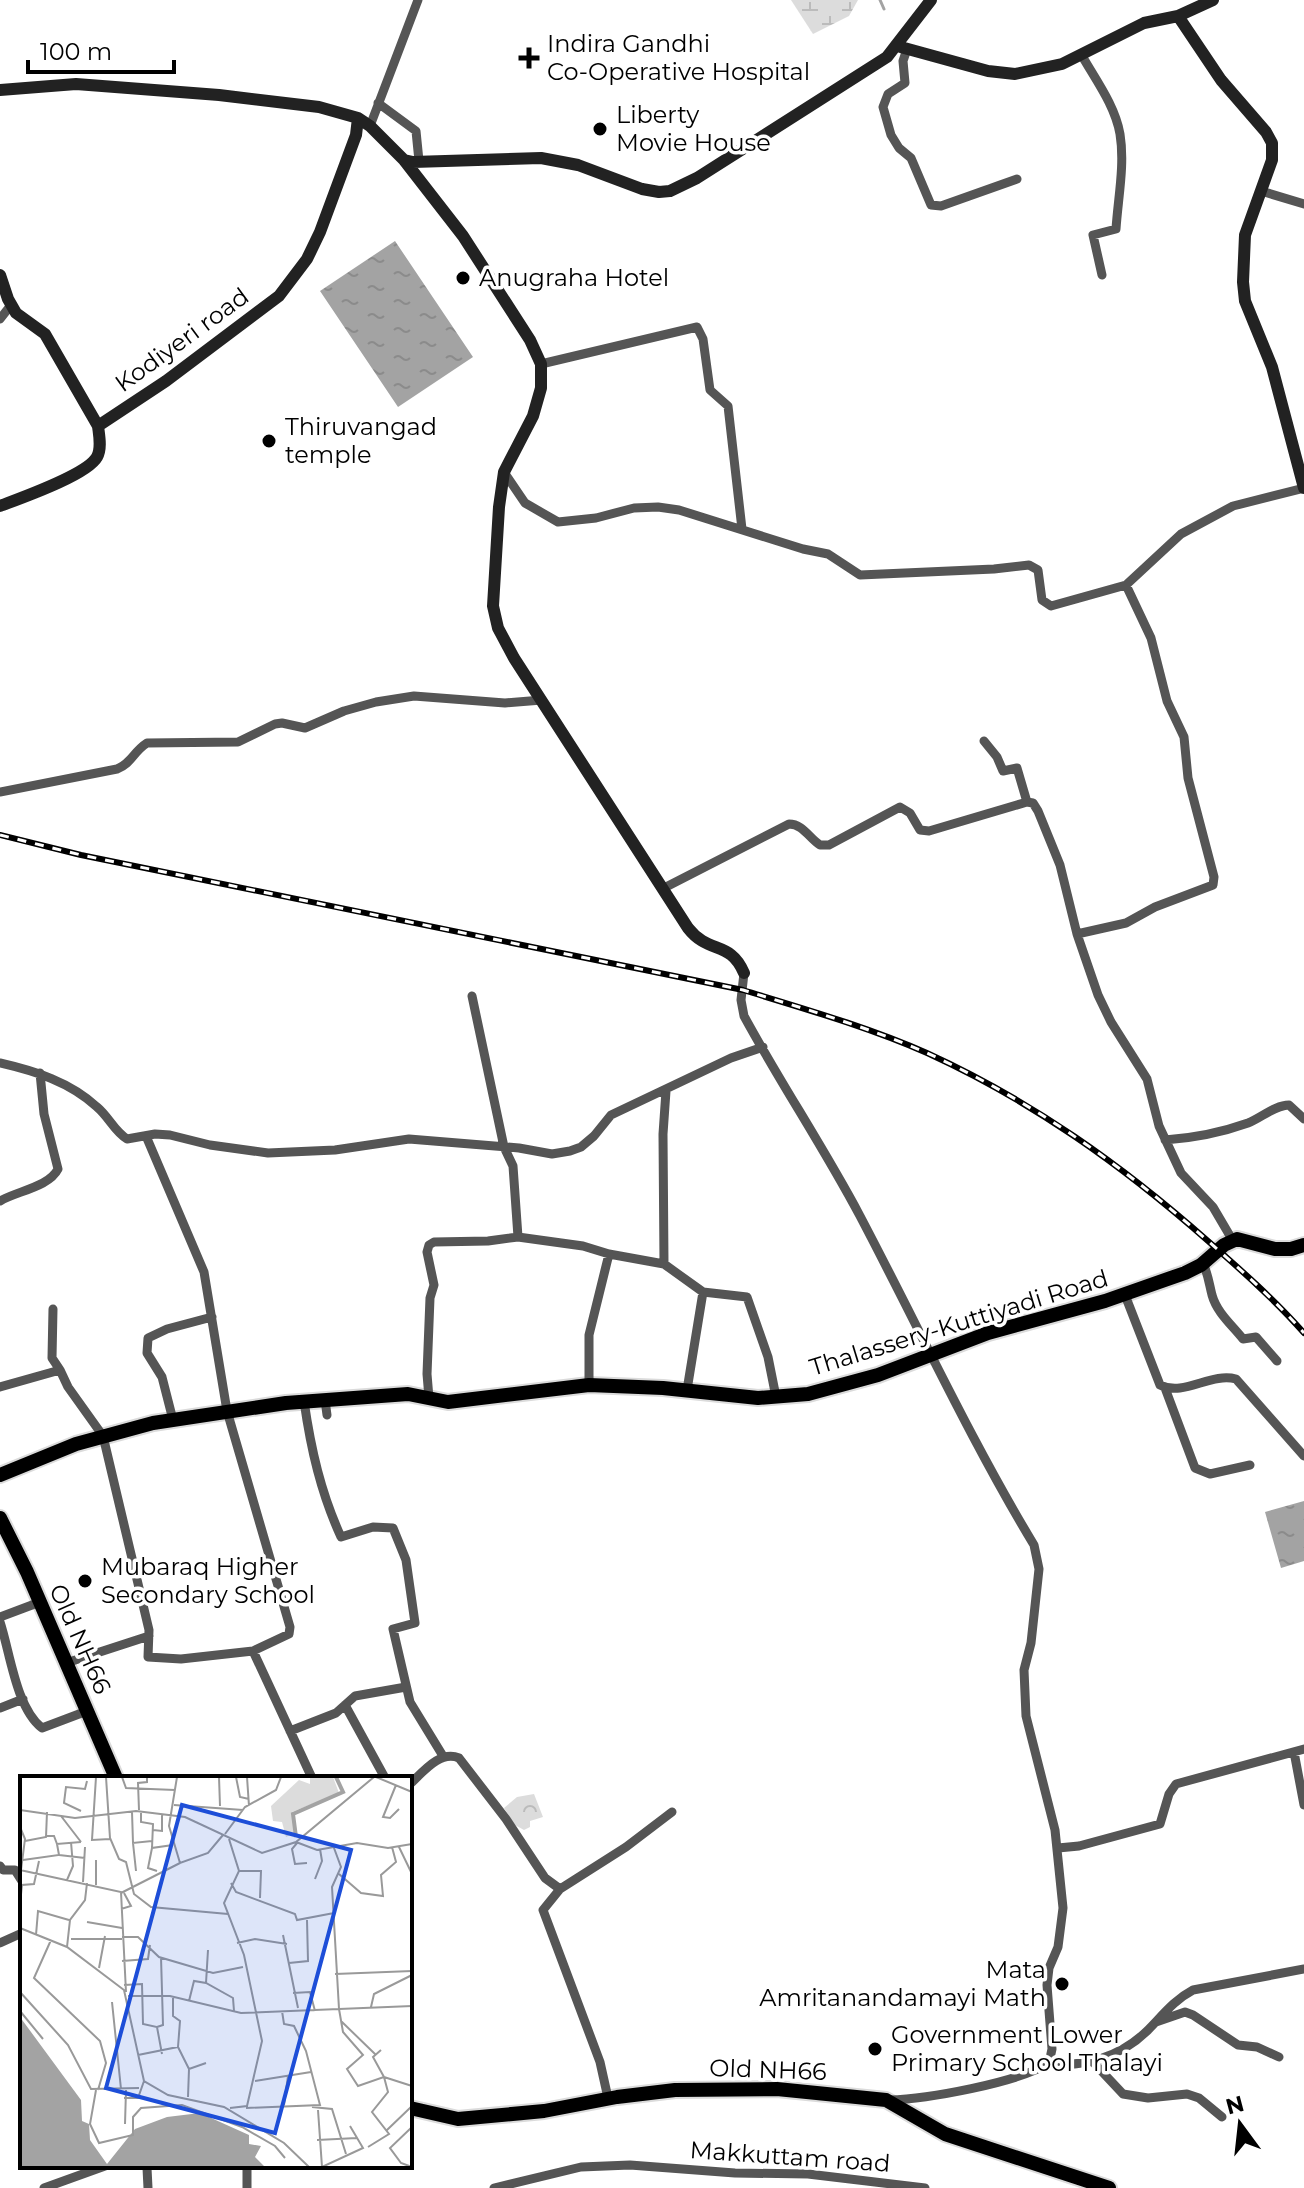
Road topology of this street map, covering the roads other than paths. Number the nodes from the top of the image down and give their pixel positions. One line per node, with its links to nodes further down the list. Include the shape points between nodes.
1 (418, 0): 8 (street)
2 (931, 0): 5 (main road)
3 (1213, 0): 4 (main road)
4 (1178, 16): 6 (main road, via 1144,23); 14 (main road, via 1272,143)
5 (902, 47): 6 (main road, via 1015,74 1062,64); 12 (main road, via 670,191 642,189 578,165 541,158); 13 (street, via 905,83 888,94 883,107 891,135 911,158 931,205)
6 (1081, 54): 17 (street, via 1120,135 1116,229 1093,235)
7 (0, 90): 9 (main road, via 76,84 170,91 319,107)
8 (378, 103): 10 (street); 12 (street, via 416,131)
9 (358, 118): 10 (main road); 21 (main road, Kodiyeri road, via 320,232 279,296)
10 (370, 126): 11 (main road)
11 (404, 160): 12 (main road); 20 (main road, via 463,236)
12 (419, 161)
13 (1017, 179)
14 (1261, 191): 15 (street); 23 (main road, via 1245,235 1245,301 1272,367)
15 (1304, 204)
16 (0, 275): 18 (main road)
17 (1102, 275)
18 (11, 305): 19 (street); 21 (main road, via 45,334)
19 (0, 319)
20 (541, 364): 22 (main road, via 533,416); 25 (street, via 697,327 710,390 728,406)
21 (98, 426): 24 (main road, via 97,458 84,471)
22 (504, 472): 25 (street, via 525,503 558,522 658,507); 27 (main road, via 493,606 498,628)
23 (1304, 488): 26 (street, via 1233,506 1181,534)
24 (0, 506)
25 (742, 529): 26 (street, via 828,554 860,575 1029,565 1038,570 1043,602 1051,606)
26 (1126, 585): 32 (street, via 1151,638 1167,701 1184,737 1213,885 1126,923)
27 (542, 700): 29 (street, via 505,703 414,696 376,702 300,729 275,724 238,742 147,743 117,769); 31 (main road)
28 (984, 741): 30 (street, via 1003,771 1017,768)
29 (0, 792)
30 (1027, 802): 31 (street, via 929,831 920,830 900,807 829,845 820,845 803,828 789,824); 32 (street, via 1038,811 1060,865)
31 (662, 889): 33 (main road, via 693,935 734,954)
32 (1077, 934): 41 (street, via 1111,1022 1147,1079)
33 (744, 973): 35 (street, via 742,1007)
34 (472, 996): 42 (street)
35 (763, 1047): 38 (street); 54 (street, via 825,1150)
36 (0, 1063): 37 (street)
37 (40, 1073): 40 (street, via 99,1108 120,1135); 43 (street, via 58,1169 51,1179)
38 (666, 1091): 42 (street, via 611,1115 594,1136 570,1151 552,1154); 49 (street)
39 (1304, 1119): 41 (street, via 1283,1105 1226,1130)
40 (146, 1136): 42 (street, via 170,1135 268,1153 409,1139); 53 (street, via 204,1272)
41 (1165, 1140): 45 (street, via 1181,1173 1213,1207)
42 (504, 1147): 44 (street, via 513,1166)
43 (0, 1201)
44 (518, 1237): 47 (street); 62 (street, via 429,1245 434,1285)
45 (1233, 1241): 46 (main road, via 1284,1249); 48 (main road, Thalassery-Kuttiyadi Road)
46 (1304, 1245)
47 (609, 1254): 49 (street); 57 (street, via 589,1335)
48 (1203, 1263): 51 (main road, Thalassery-Kuttiyadi Road); 55 (street, via 1220,1314 1243,1339 1256,1337)
49 (664, 1264): 50 (street)
50 (703, 1292): 60 (street); 61 (street, via 747,1297)
51 (1125, 1295): 54 (main road, Thalassery-Kuttiyadi Road, via 988,1333); 59 (street, via 1154,1375)
52 (53, 1309): 56 (street, via 52,1358)
53 (212, 1317): 64 (street); 65 (street, via 148,1338 147,1353 162,1377)
54 (932, 1356): 61 (main road, Thalassery-Kuttiyadi Road, via 833,1389); 90 (street, via 1034,1545 1039,1569 1024,1670 1026,1716)
55 (1277, 1361)
56 (60, 1370): 58 (street); 66 (street)
57 (589, 1385): 60 (main road, Thalassery-Kuttiyadi Road); 62 (main road, Thalassery-Kuttiyadi Road, via 448,1402)
58 (0, 1387)
59 (1165, 1388): 67 (street, via 1226,1376 1236,1379); 68 (street, via 1195,1468 1210,1474)
60 (687, 1390): 61 (main road, Thalassery-Kuttiyadi Road)
61 (776, 1397)
62 (429, 1398): 63 (main road, Thalassery-Kuttiyadi Road, via 377,1396 326,1408)
63 (304, 1401): 64 (main road, Thalassery-Kuttiyadi Road); 76 (street, via 324,1499 341,1537 373,1527 393,1528 406,1560 415,1623 393,1629)
64 (227, 1411): 65 (main road, Thalassery-Kuttiyadi Road); 74 (street, via 290,1627 280,1640)
65 (173, 1420): 66 (main road, Thalassery-Kuttiyadi Road)
66 (103, 1436): 69 (main road, Thalassery-Kuttiyadi Road); 73 (street)
67 (1304, 1456)
68 (1250, 1465)
69 (0, 1475)
70 (0, 1518): 71 (main road, Old NH66)
71 (40, 1602): 72 (street); 75 (main road, Old NH66)
72 (0, 1620): 77 (street)
73 (149, 1636): 74 (street, via 148,1657); 75 (street)
74 (253, 1651): 81 (street)
75 (66, 1663): 80 (main road, Old NH66)
76 (406, 1687): 78 (street, via 355,1696); 83 (street)
77 (23, 1699): 79 (street); 80 (street, via 42,1728)
78 (345, 1705): 81 (street); 86 (street)
79 (0, 1708)
80 (87, 1711): 84 (main road, Old NH66)
81 (290, 1731): 85 (street)
82 (1299, 1751): 88 (street); 90 (street, via 1176,1784 1160,1824)
83 (443, 1756): 87 (street); 93 (street, via 459,1758 545,1878)
84 (115, 1776)
85 (311, 1776)
86 (384, 1776)
87 (412, 1782)
88 (1304, 1805)
89 (672, 1812): 93 (street)
90 (1058, 1848): 100 (street, via 1063,1908 1047,1985)
91 (0, 1866): 92 (street, via 15,1870)
92 (20, 1878)
93 (560, 1889): 101 (street, via 543,1910 600,2062)
94 (20, 1934): 95 (street)
95 (0, 1943)
96 (1304, 1969): 97 (street, via 1193,1990)
97 (1156, 2022): 98 (street, via 1185,2012 1238,2045); 99 (street, via 1130,2046)
98 (1279, 2057)
99 (1093, 2062): 100 (street); 104 (street, via 1123,2094 1187,2094)
100 (1049, 2063): 102 (street, via 1004,2081)
101 (608, 2098): 102 (main road, Old NH66, via 675,2090 777,2089); 103 (main road, Old NH66, via 544,2111 458,2119)
102 (886, 2100): 111 (main road, Old NH66, via 945,2134)
103 (412, 2108)
104 (1222, 2117)
105 (99, 2168): 107 (street)
106 (147, 2168): 108 (street)
107 (44, 2188)
108 (148, 2188)
109 (494, 2188): 110 (street, Makkuttam road, via 581,2167 653,2165 808,2174)
110 (925, 2188)
111 (1109, 2188)

